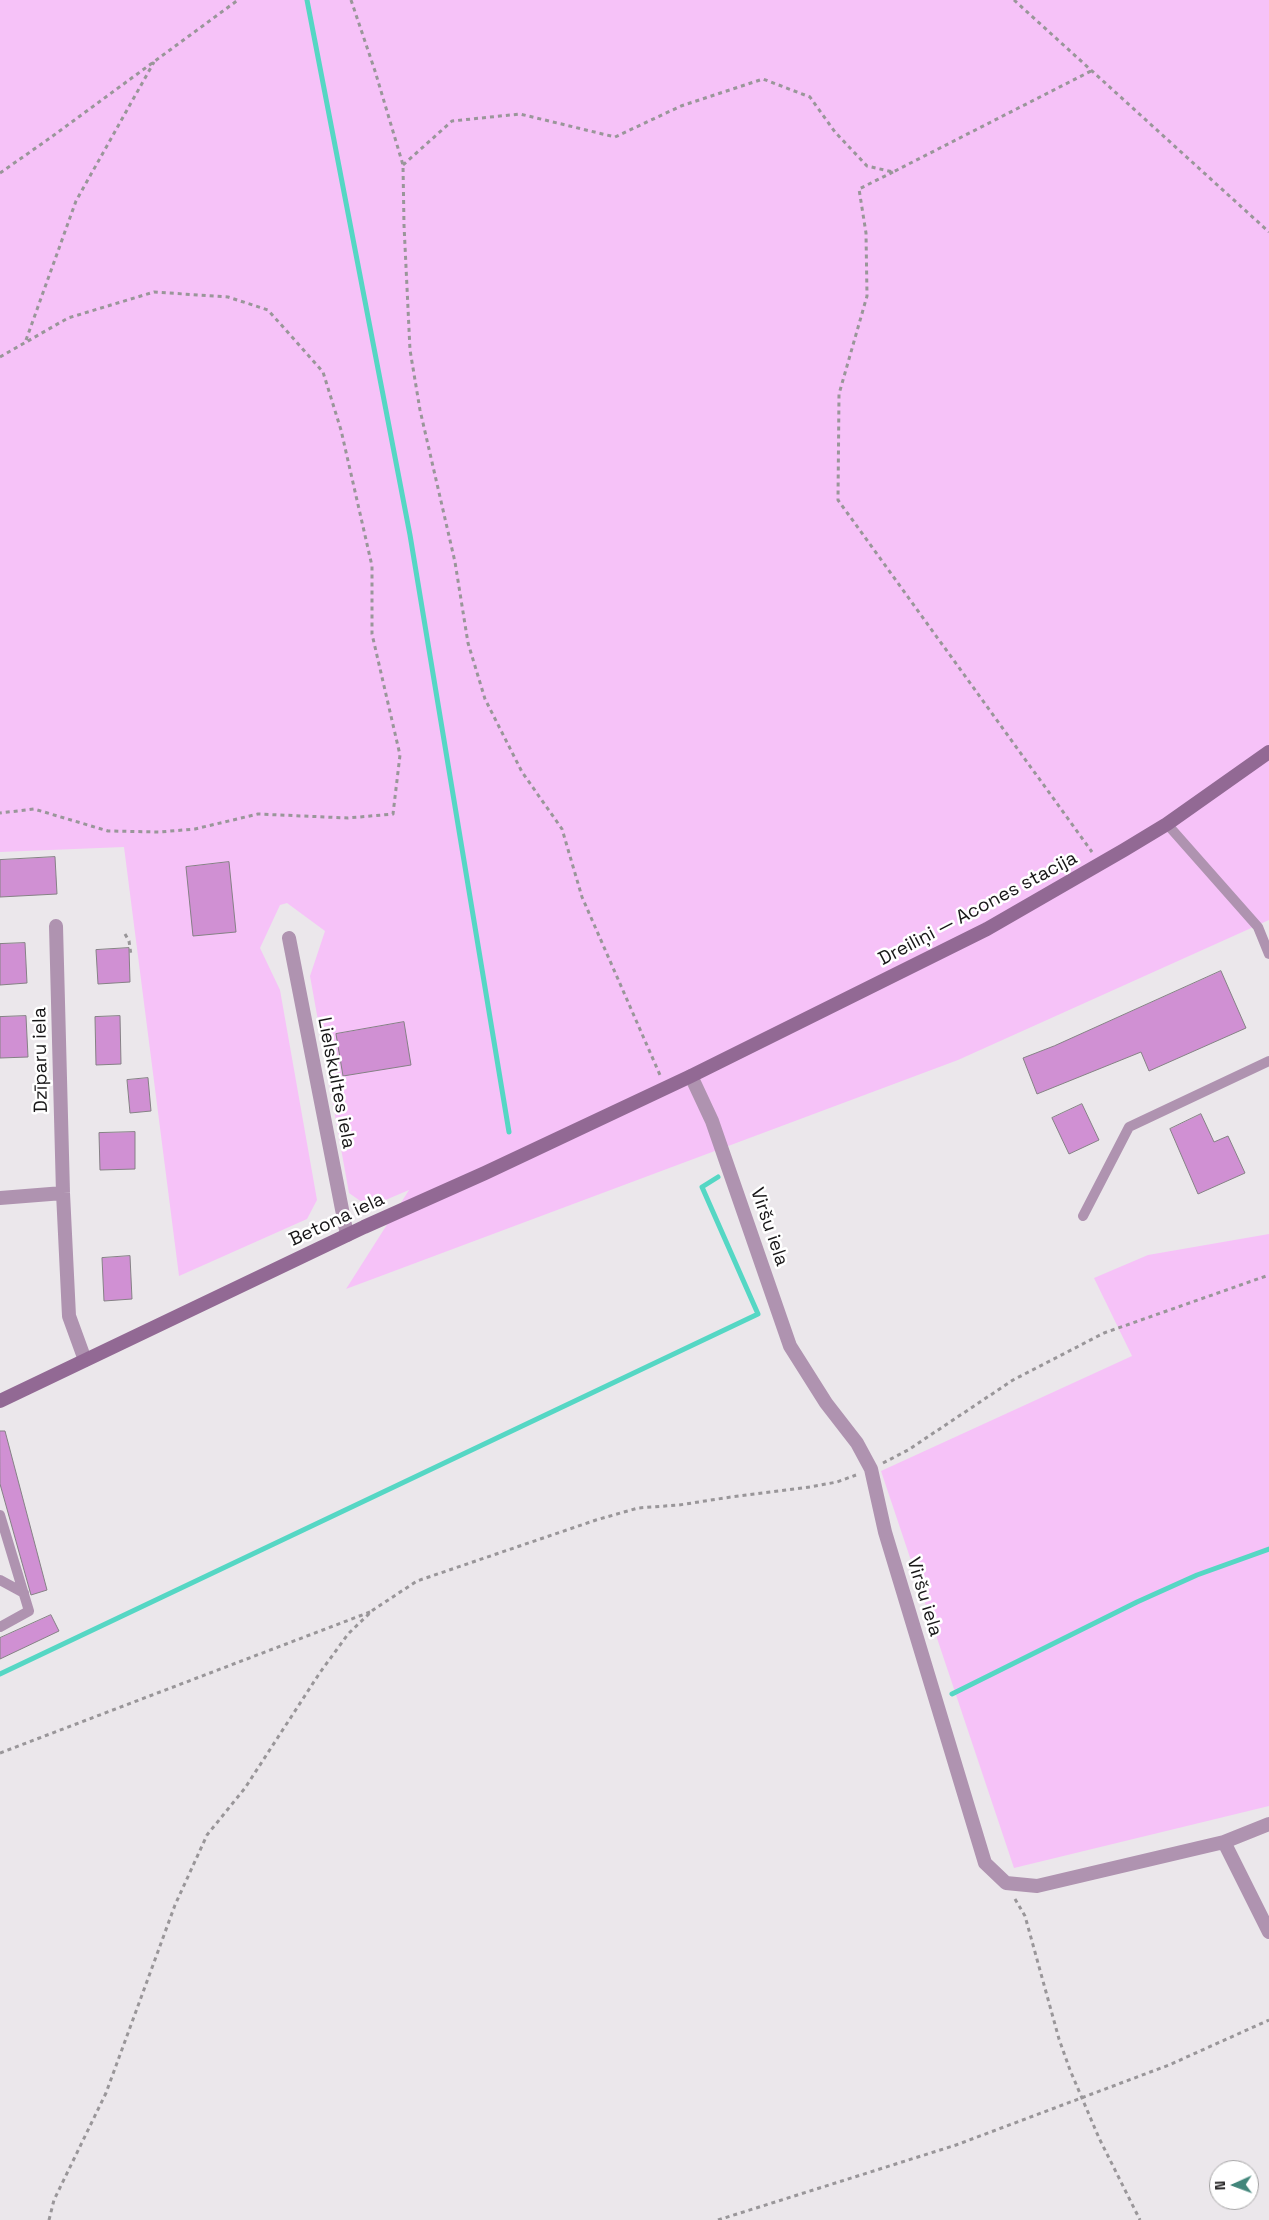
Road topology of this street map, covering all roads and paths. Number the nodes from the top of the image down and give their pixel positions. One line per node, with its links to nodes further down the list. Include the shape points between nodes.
1 (238, 0): 4 (path)
2 (351, 0): 6 (path)
3 (1014, 0): 5 (path)
4 (154, 62): 7 (path); 10 (path, via 76,201)
5 (1091, 71): 8 (path); 9 (path)
6 (403, 165): 8 (path, via 452,121 520,114 615,137 681,106 763,79 810,97 835,132 867,166); 23 (path, via 410,350 468,643 485,699 522,772 562,829 582,897)
7 (0, 172)
8 (893, 172): 15 (path, via 859,189 866,233 867,296 840,394 838,500)
9 (1269, 232)
10 (26, 340): 11 (path); 13 (path, via 68,318 154,292 228,297 268,310 323,372 341,430 372,566 372,634 400,755 393,814 348,818 258,814 195,830 152,832 108,831 34,809)
11 (0, 357)
12 (1269, 752): 14 (main road, Dreiliņi — Acones stacija)
13 (0, 813)
14 (1167, 824): 15 (main road, Dreiliņi — Acones stacija); 19 (lane, via 1258,927)
15 (1101, 864): 22 (main road, Dreiliņi — Acones stacija, via 987,929)
16 (56, 926): 24 (street, Dzīparu iela)
17 (125, 934): 20 (path)
18 (290, 938): 27 (street, Lielskultes iela)
19 (1269, 954)
20 (131, 955)
21 (1269, 1061): 26 (lane, via 1129,1127)
22 (691, 1076): 23 (main road, Betona iela); 31 (street, Viršu iela, via 712,1121 790,1346 826,1403 858,1444)
23 (666, 1087): 27 (main road, Betona iela)
24 (63, 1193): 25 (street); 29 (street, Dzīparu iela, via 69,1316)
25 (0, 1198)
26 (1083, 1216)
27 (347, 1235): 29 (main road, Betona iela)
28 (1269, 1275): 31 (path, via 1104,1332 1013,1380 908,1450)
29 (85, 1360): 30 (main road, Betona iela)
30 (0, 1401)
31 (871, 1469): 35 (path, via 837,1482 810,1487 679,1506 638,1508 417,1581); 40 (street, Viršu iela, via 885,1532 985,1863)
32 (0, 1515): 34 (lane)
33 (0, 1580): 34 (lane)
34 (24, 1593): 36 (lane, via 30,1612)
35 (372, 1610): 37 (path); 44 (path, via 348,1634 245,1788 207,1835 175,1905 106,2092 54,2200)
36 (0, 1627)
37 (0, 1753)
38 (1269, 1824): 39 (street)
39 (1224, 1842): 40 (street, via 1037,1886); 41 (street)
40 (1006, 1883): 43 (path, via 1026,1916 1059,2039)
41 (1269, 1932)
42 (1269, 2020): 43 (path, via 1169,2065)
43 (1082, 2099): 45 (path, via 956,2145); 46 (path)
44 (49, 2220)
45 (718, 2220)
46 (1140, 2220)

